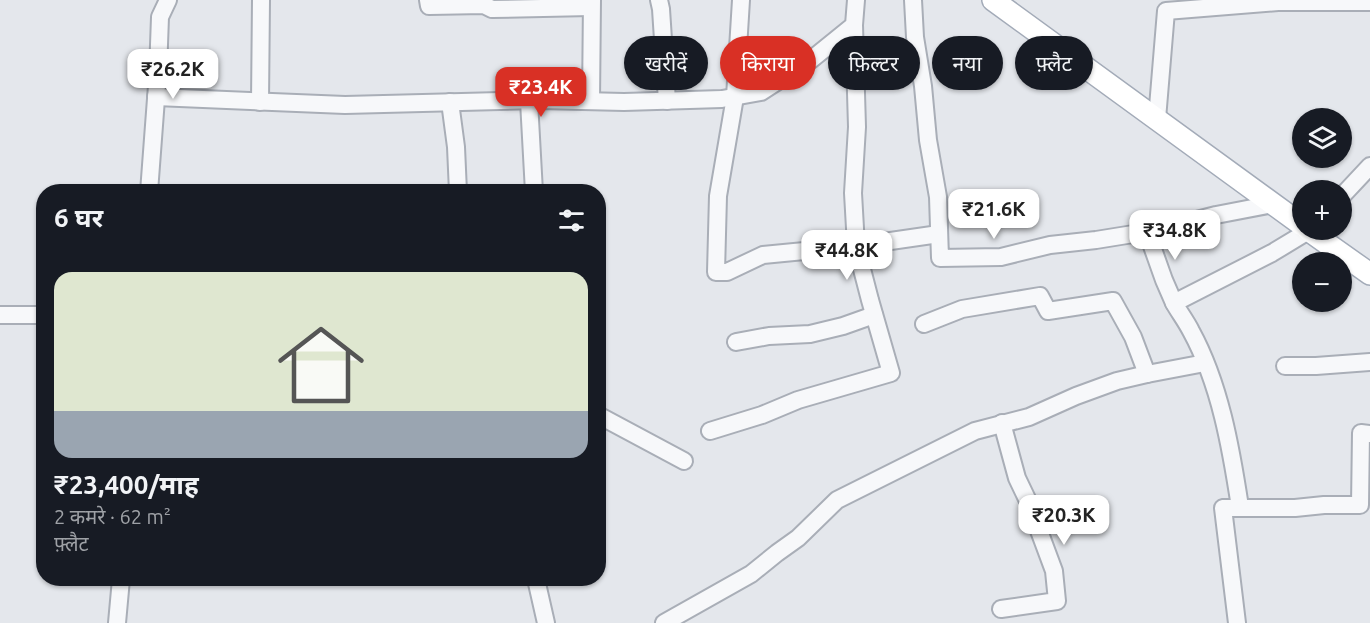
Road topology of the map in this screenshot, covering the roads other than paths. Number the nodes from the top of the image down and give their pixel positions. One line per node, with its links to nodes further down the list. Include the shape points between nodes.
1 (168, 0): 14 (street, via 160,17)
2 (261, 0): 19 (street)
3 (428, 0): 11 (street, via 429,6)
4 (659, 0): 17 (street)
5 (741, 0): 15 (street)
6 (856, 0): 13 (street)
7 (913, 0): 30 (street, via 938,197)
8 (993, 0): 21 (main road)
9 (1278, 1): 10 (street); 21 (street, via 1166,11)
10 (1360, 1)
11 (484, 3): 12 (street, via 492,9)
12 (592, 3): 18 (street)
13 (854, 25): 15 (street, via 813,59 761,92); 33 (street)
14 (156, 97): 19 (street); 23 (street)
15 (735, 97): 17 (street); 33 (street, via 718,196 716,272 727,272 763,255)
16 (529, 100): 18 (street); 20 (street); 25 (street)
17 (668, 100): 18 (street)
18 (591, 101)
19 (260, 102): 20 (street)
20 (450, 102): 24 (street)
21 (1156, 119): 27 (main road)
22 (1370, 166): 26 (street)
23 (150, 184)
24 (458, 184)
25 (534, 184)
26 (1352, 185)
27 (1273, 204): 28 (main road); 29 (street)
28 (1292, 218)
29 (1147, 232): 30 (street, via 1050,245 1001,257 940,258); 35 (street)
30 (939, 234): 33 (street)
31 (1292, 240): 35 (street)
32 (1323, 240): 34 (main road)
33 (856, 246): 38 (street)
34 (1370, 274)
35 (1174, 303): 42 (street)
36 (0, 315): 37 (street)
37 (36, 315)
38 (874, 315): 40 (street, via 810,334); 47 (street, via 891,373)
39 (924, 324): 44 (street, via 962,309 1040,296 1048,311 1113,301)
40 (736, 342)
41 (1370, 362): 43 (street)
42 (1205, 363): 44 (street); 50 (street, via 1225,427)
43 (1285, 366)
44 (1147, 374): 46 (street)
45 (606, 419): 49 (street)
46 (1002, 423): 53 (street, via 1017,478 1054,571 1057,601); 56 (street, via 975,431 837,500 798,538 751,574)
47 (710, 431)
48 (1370, 434): 50 (street, via 1361,434 1360,505)
49 (684, 461)
50 (1240, 507): 57 (street, via 1223,508)
51 (120, 586): 54 (street)
52 (538, 586): 55 (street)
53 (1001, 609)
54 (117, 623)
55 (546, 623)
56 (664, 623)
57 (1237, 623)

